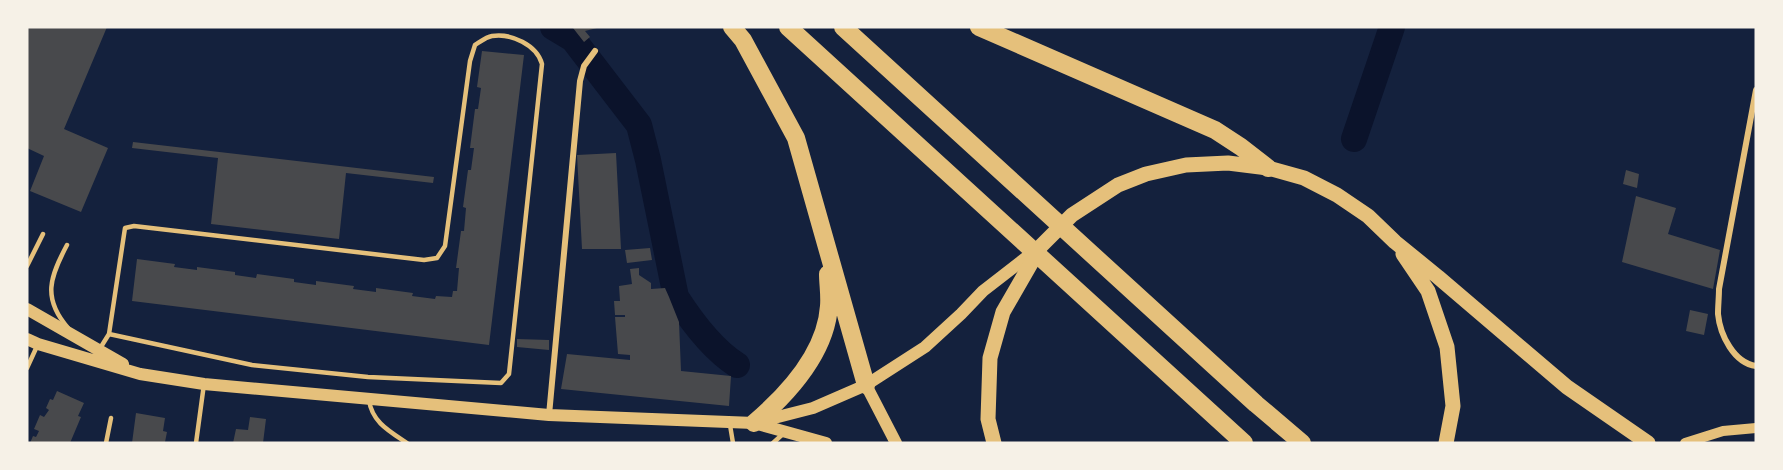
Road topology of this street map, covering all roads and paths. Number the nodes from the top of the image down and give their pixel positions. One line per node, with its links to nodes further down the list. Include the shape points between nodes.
1 (732, 27): 9 (highway, via 743,40 796,138)
2 (788, 27): 39 (highway)
3 (843, 27): 40 (highway)
4 (979, 27): 7 (highway, via 1215,130)
5 (595, 51): 25 (street, via 584,66 580,81)
6 (1756, 90): 19 (street, via 1719,289 1718,315 1731,350)
7 (1268, 168): 10 (main road, via 1304,178 1337,195 1368,216); 12 (main road, via 1227,163 1186,165 1146,174 1118,185 1072,215)
8 (43, 234): 13 (lane)
9 (827, 242): 23 (highway); 28 (highway, via 829,307 820,344 780,400)
10 (1395, 242): 41 (main road, via 1428,291 1447,347 1453,406); 42 (main road, via 1567,387)
11 (67, 245): 16 (lane, via 55,269 51,301)
12 (1041, 246): 23 (main road, via 983,291 925,347); 38 (main road, via 1003,312 990,358 988,419)
13 (27, 266)
14 (27, 309): 16 (main road)
15 (109, 334): 15 (lane, via 252,365 368,377 501,383 509,374 540,57 524,41 507,36 490,36 475,45 445,246 437,258 424,260 125,228); 18 (lane)
16 (76, 337): 18 (main road)
17 (32, 342): 20 (lane); 21 (main road)
18 (99, 350): 21 (main road)
19 (1756, 366)
20 (27, 368)
21 (140, 374): 22 (main road)
22 (204, 384): 24 (main road); 32 (lane)
23 (866, 385): 28 (main road, via 813,408); 37 (main road)
24 (369, 398): 25 (main road); 33 (lane, via 376,422)
25 (549, 415): 27 (main road)
26 (111, 418): 31 (lane)
27 (729, 422): 28 (main road); 34 (lane)
28 (754, 423): 30 (main road)
29 (1756, 428): 43 (street, via 1723,431)
30 (786, 431): 35 (lane); 36 (main road)
31 (106, 443)
32 (196, 443)
33 (407, 443)
34 (733, 443)
35 (773, 443)
36 (826, 443)
37 (896, 443)
38 (994, 443)
39 (1244, 443)
40 (1302, 443)
41 (1446, 443)
42 (1648, 443)
43 (1684, 443)

